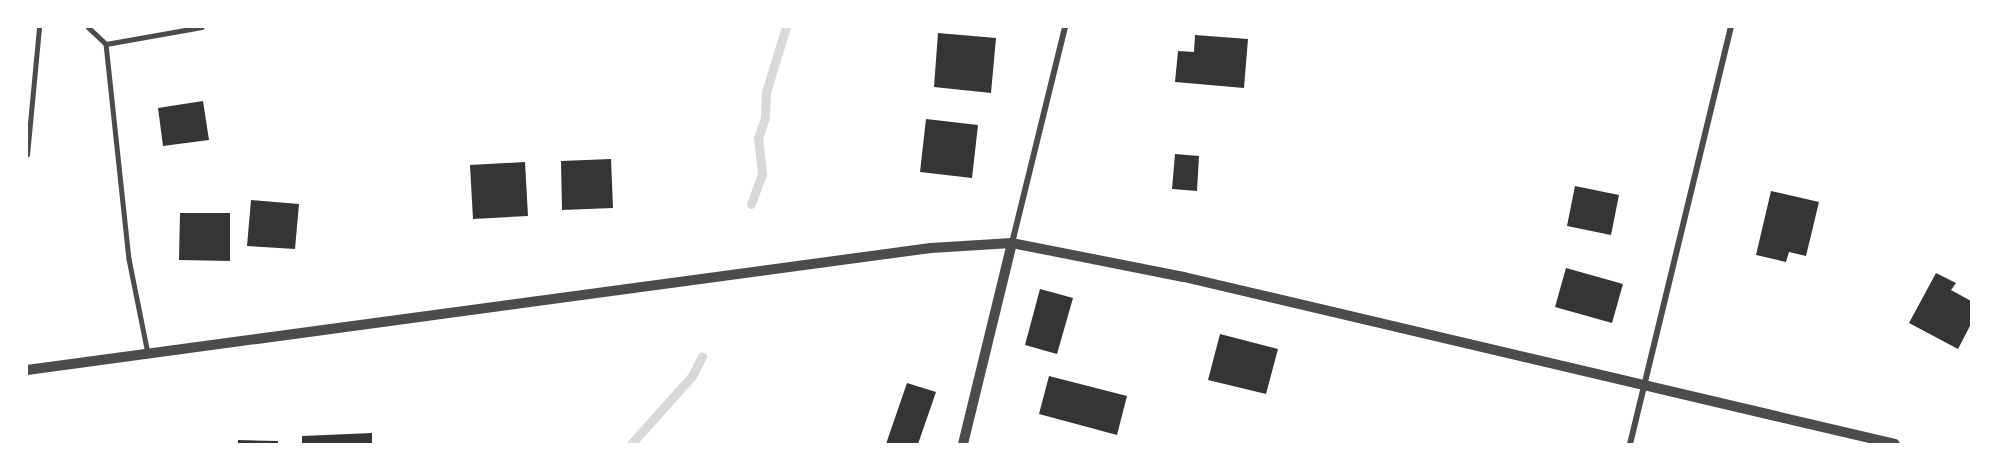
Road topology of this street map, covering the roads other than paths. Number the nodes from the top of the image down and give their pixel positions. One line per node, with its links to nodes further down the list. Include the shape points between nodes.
1 (39, 27): 7 (lane)
2 (88, 27): 6 (lane)
3 (202, 27): 6 (lane)
4 (1065, 27): 8 (street)
5 (1731, 27): 11 (street)
6 (106, 44): 9 (lane, via 126,238)
7 (27, 154)
8 (1012, 243): 9 (street, via 931,248); 11 (street, via 1184,276); 12 (street)
9 (148, 353): 10 (street)
10 (27, 370)
11 (1645, 383): 13 (street); 14 (street)
12 (963, 444)
13 (1630, 444)
14 (1895, 444)

